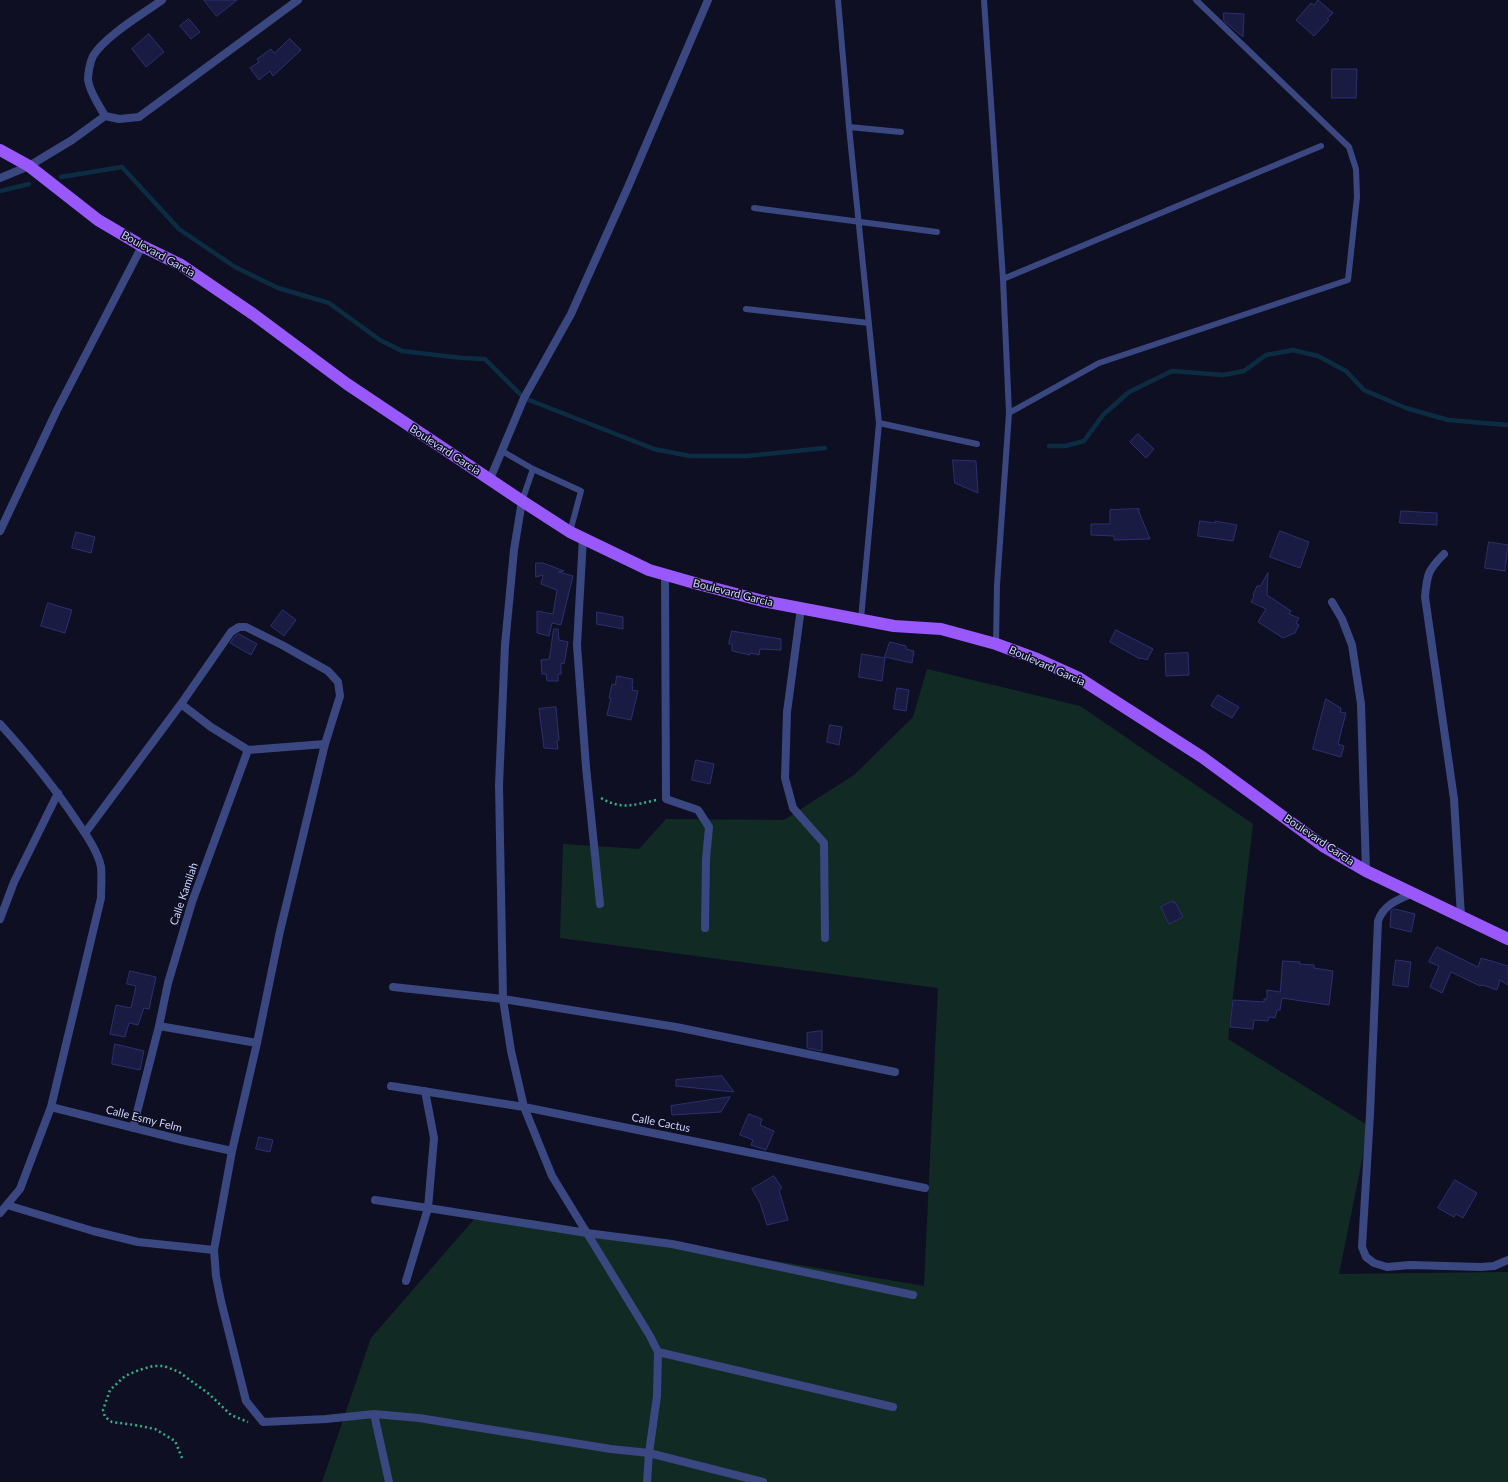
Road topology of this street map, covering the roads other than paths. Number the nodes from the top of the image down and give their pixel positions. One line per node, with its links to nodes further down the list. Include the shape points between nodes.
1 (162, 0): 7 (street, via 111,36 93,56 88,80)
2 (298, 0): 7 (street, via 139,117 119,120)
3 (708, 0): 24 (street, via 571,314 524,398)
4 (838, 0): 8 (lane)
5 (984, 0): 18 (lane)
6 (1196, 0): 21 (lane, via 1349,147 1356,169 1357,197 1348,280 1099,363)
7 (105, 116): 12 (street)
8 (849, 127): 9 (lane); 15 (lane)
9 (900, 132)
10 (1321, 146): 18 (lane)
11 (0, 150): 12 (main road, Boulevard Garcia)
12 (29, 166): 13 (street); 17 (main road, Boulevard Garcia, via 98,220)
13 (0, 178)
14 (754, 208): 15 (lane)
15 (858, 222): 16 (lane); 20 (lane)
16 (937, 232)
17 (142, 246): 26 (main road, Boulevard Garcia, via 181,265 347,384); 28 (street, via 57,410)
18 (1003, 279): 21 (lane)
19 (746, 309): 20 (lane)
20 (869, 323): 22 (lane)
21 (1009, 413): 36 (lane, via 997,585)
22 (879, 423): 23 (lane); 35 (lane)
23 (977, 444)
24 (502, 451): 25 (lane); 26 (street)
25 (533, 469): 27 (lane); 29 (lane, via 582,491)
26 (490, 479): 27 (main road, Boulevard Garcia)
27 (522, 501): 29 (main road, Boulevard Garcia); 52 (street, via 514,550 505,645 499,785)
28 (0, 531)
29 (570, 532): 30 (main road, Boulevard Garcia)
30 (583, 538): 32 (main road, Boulevard Garcia, via 649,570); 45 (street, via 576,645)
31 (1444, 554): 46 (street, via 1431,566 1426,581 1425,597 1454,799)
32 (665, 574): 34 (main road, Boulevard Garcia, via 763,602); 48 (street, via 666,799 698,810 709,828)
33 (1332, 602): 43 (street, via 1352,645 1361,704)
34 (801, 608): 35 (main road, Boulevard Garcia); 49 (street, via 787,712 785,778 793,808 824,843)
35 (861, 619): 36 (main road, Boulevard Garcia, via 894,626 941,629)
36 (996, 644): 43 (main road, Boulevard Garcia, via 1079,678 1202,757 1323,846)
37 (181, 704): 39 (street, via 231,632 239,627 246,627 328,671 338,682 340,696); 40 (street); 42 (street)
38 (0, 724): 41 (street)
39 (325, 744): 40 (street); 54 (street, via 280,931)
40 (248, 750): 53 (street, Calle Kamilah, via 192,902 168,983)
41 (58, 793): 42 (street); 47 (street, via 14,882)
42 (85, 833): 59 (street, via 101,867 101,898)
43 (1366, 871): 44 (main road, Boulevard Garcia)
44 (1413, 893): 46 (main road, Boulevard Garcia); 69 (street, via 1387,905 1378,921 1362,1247 1366,1257 1387,1267 1481,1267 1494,1266)
45 (600, 904)
46 (1461, 916): 50 (main road, Boulevard Garcia)
47 (0, 919)
48 (705, 928)
49 (825, 938)
50 (1508, 939)
51 (393, 987): 52 (street)
52 (503, 999): 55 (street, via 676,1027); 58 (street, via 511,1051)
53 (159, 1026): 54 (street); 60 (street, Calle Kamilah)
54 (257, 1043): 61 (street)
55 (895, 1072)
56 (391, 1086): 57 (street, Calle Cactus)
57 (425, 1091): 58 (street, Calle Cactus); 65 (street, via 434,1138)
58 (524, 1106): 62 (street, Calle Cactus); 67 (street, via 552,1176)
59 (51, 1107): 60 (street, Calle Esmy Felm); 64 (street, via 20,1189)
60 (133, 1128): 61 (street, Calle Esmy Felm)
61 (232, 1150): 68 (street)
62 (925, 1188)
63 (375, 1200): 65 (street)
64 (7, 1205): 66 (street); 68 (street, via 138,1242)
65 (428, 1208): 67 (street); 70 (street)
66 (0, 1213)
67 (587, 1233): 71 (street, via 672,1244); 72 (street)
68 (214, 1250): 74 (street, via 221,1302 246,1401 262,1422)
69 (1508, 1260)
70 (406, 1281)
71 (913, 1296)
72 (658, 1352): 73 (street); 75 (street, via 657,1396)
73 (893, 1406)
74 (374, 1414): 75 (street, via 419,1418); 76 (street)
75 (649, 1453): 77 (street); 78 (street)
76 (389, 1482)
77 (648, 1482)
78 (763, 1482)

